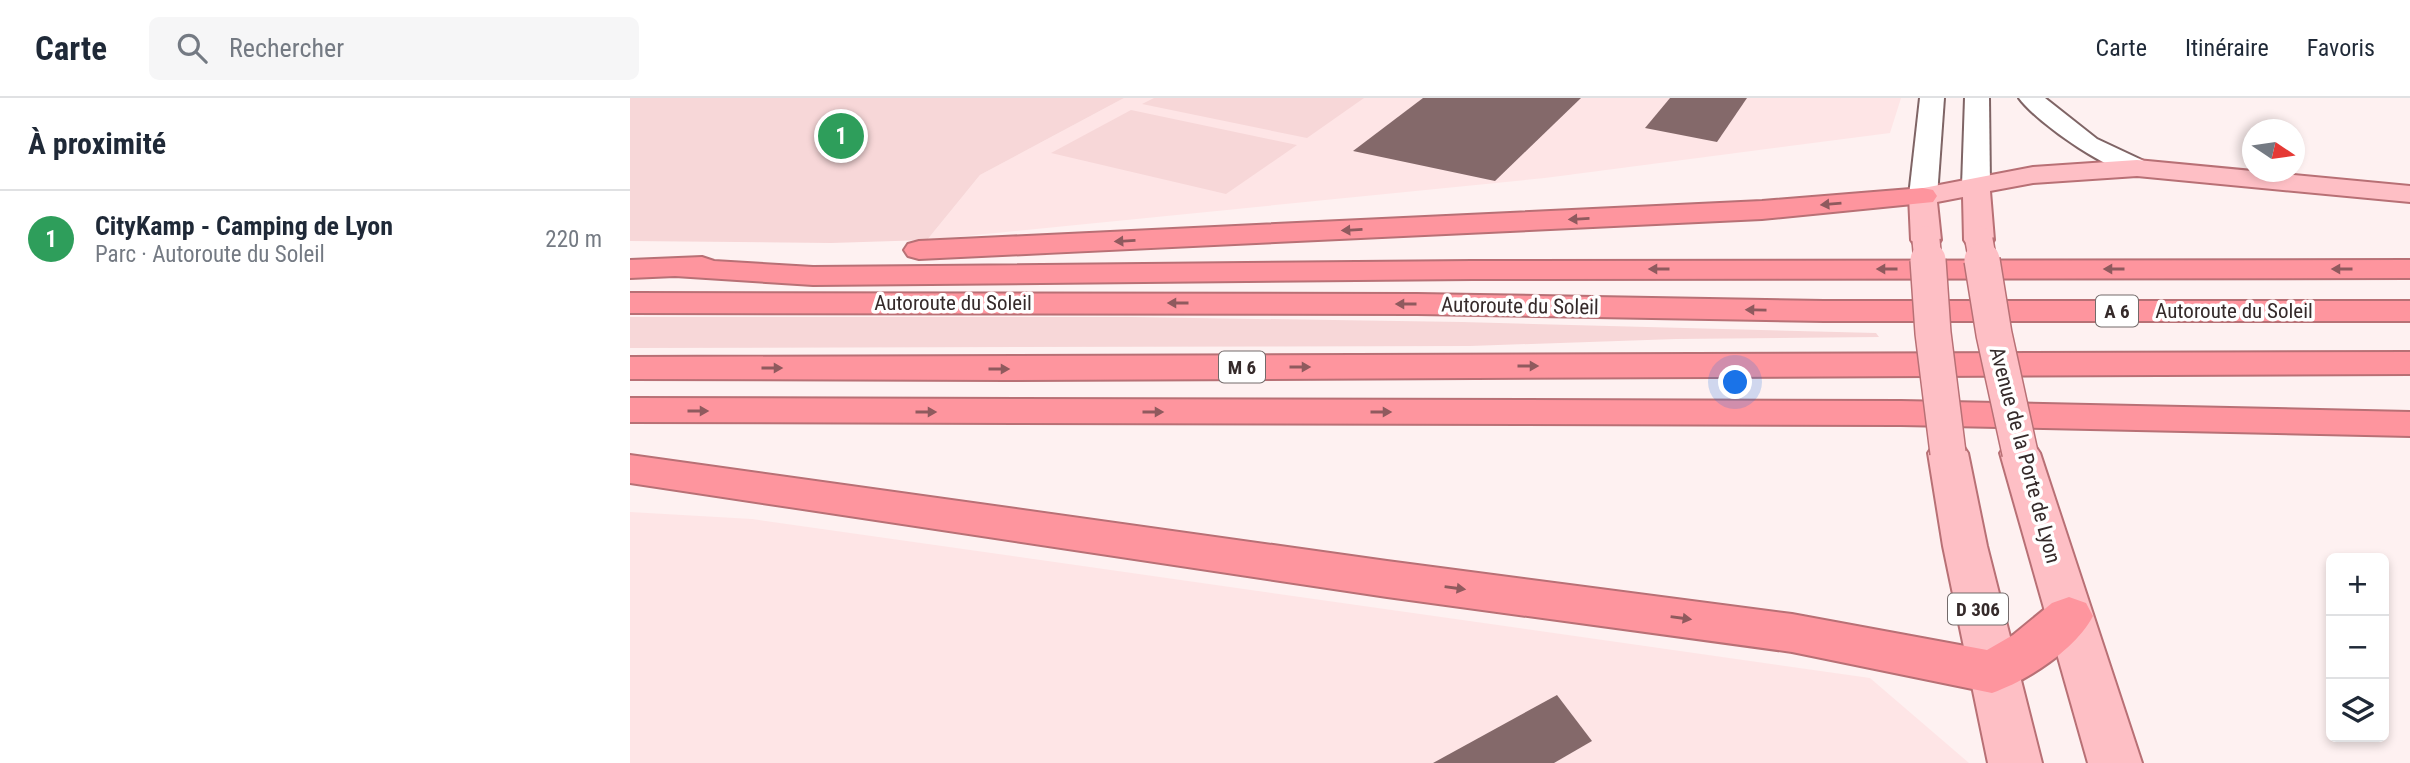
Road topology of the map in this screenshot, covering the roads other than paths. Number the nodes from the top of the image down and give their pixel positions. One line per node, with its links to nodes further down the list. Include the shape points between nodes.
1 (1932, 98): 7 (street)
2 (1977, 98): 5 (street, Avenue de la Porte de Lyon)
3 (2031, 98): 4 (street, via 2088,145)
4 (2137, 168): 5 (main road, via 2062,172); 6 (main road)
5 (1976, 186): 7 (main road); 18 (main road, Avenue de la Porte de Lyon, bridge, via 1979,240 1994,334 2020,453)
6 (2410, 194)
7 (1923, 196): 8 (highway, one-way to 8, via 1762,210 772,257); 19 (main road, D 306, bridge, via 1948,453)
8 (678, 268): 9 (highway); 10 (highway, one-way to 8, via 813,276)
9 (630, 269)
10 (2410, 269)
11 (630, 303): 12 (highway, Autoroute du Soleil / A 6, one-way to 11)
12 (2410, 311)
13 (2410, 363): 14 (highway, M 6, one-way to 13)
14 (630, 368)
15 (630, 411): 16 (highway, one-way to 16, via 1901,412)
16 (2410, 424)
17 (630, 469): 19 (highway, one-way to 19, via 1792,633)
18 (2069, 616): 19 (highway, via 2030,649); 21 (main road, Avenue de la Porte de Lyon)
19 (1992, 672): 20 (main road, D 306)
20 (2015, 763)
21 (2115, 763)

